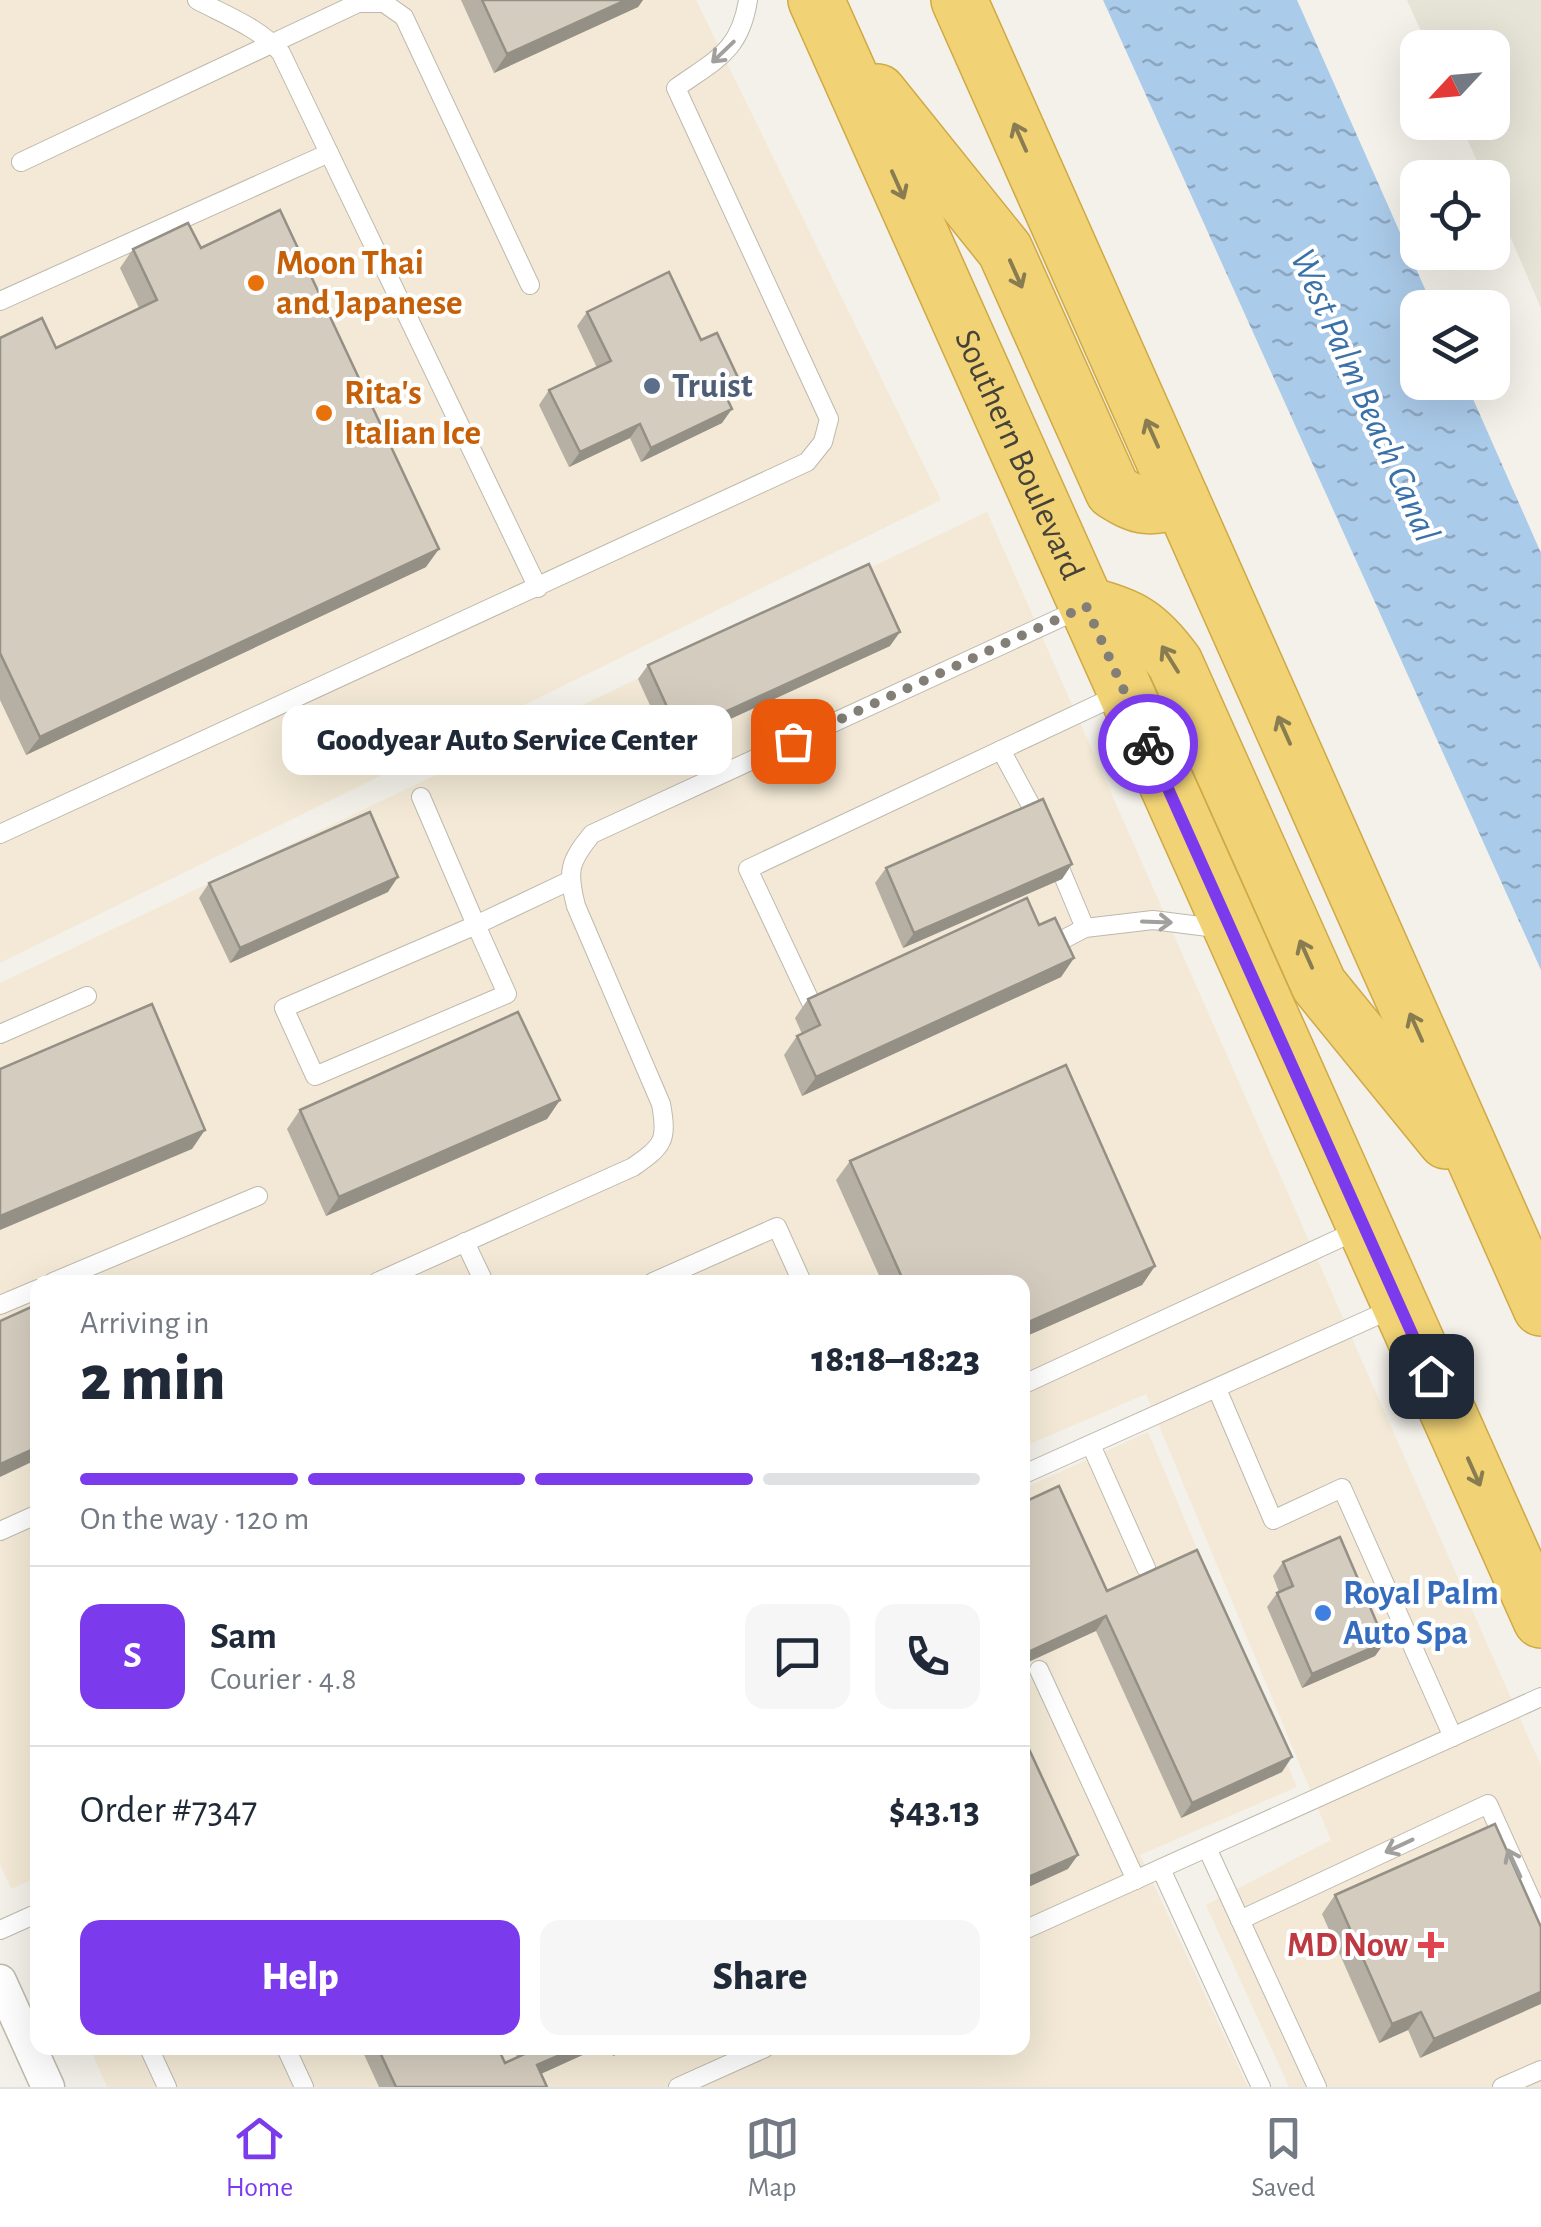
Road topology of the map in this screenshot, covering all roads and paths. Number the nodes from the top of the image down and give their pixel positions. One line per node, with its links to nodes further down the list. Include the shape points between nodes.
1 (197, 0): 5 (lane)
2 (748, 0): 11 (lane, one-way to 11, via 731,49 676,88 829,419 823,442 807,462)
3 (959, 0): 10 (highway, one-way to 3)
4 (823, 15): 10 (highway, one-way to 10, via 1005,250 1113,492 1135,505); 12 (highway, Southern Boulevard, one-way to 12)
5 (273, 44): 6 (lane); 7 (lane); 8 (lane, via 358,4 384,3 404,17)
6 (329, 153): 9 (lane); 11 (lane)
7 (22, 162)
8 (530, 285)
9 (0, 301)
10 (1181, 499): 26 (highway, one-way to 10)
11 (538, 588): 16 (lane)
12 (1086, 606): 13 (highway, Southern Boulevard); 17 (lane, via 592,834 573,857); 26 (highway, one-way to 12, via 1320,985 1174,663 1155,636 1123,614)
13 (1125, 692): 14 (lane); 20 (highway, Southern Boulevard)
14 (1002, 750): 19 (lane); 23 (lane, via 748,870)
15 (421, 797): 18 (lane)
16 (0, 834)
17 (569, 880): 18 (lane); 28 (lane, via 661,1104 666,1132 656,1150 633,1167)
18 (476, 925): 18 (lane, via 284,1008 315,1076 507,994)
19 (1084, 928): 20 (lane, one-way to 20, via 1154,920); 21 (lane)
20 (1230, 930): 27 (highway, Southern Boulevard)
21 (1048, 948)
22 (87, 996): 24 (lane)
23 (814, 1009)
24 (0, 1034)
25 (258, 1196): 29 (lane)
26 (1492, 1198): 37 (highway)
27 (1364, 1227): 36 (highway, Southern Boulevard); 38 (lane)
28 (465, 1242): 30 (lane); 31 (lane)
29 (76, 1275)
30 (392, 1275)
31 (481, 1275)
32 (668, 1275): 33 (lane, via 777,1227)
33 (799, 1275)
34 (30, 1292): 35 (lane)
35 (0, 1304)
36 (1399, 1306): 39 (lane); 45 (highway, Southern Boulevard, one-way to 45)
37 (1541, 1308)
38 (1030, 1380)
39 (1217, 1389): 40 (lane); 48 (lane, via 1273,1520 1342,1488)
40 (1091, 1445): 41 (lane); 44 (lane)
41 (1030, 1472)
42 (30, 1518): 43 (lane)
43 (0, 1531)
44 (1146, 1568)
45 (1541, 1620)
46 (1040, 1670): 51 (lane)
47 (1541, 1697): 48 (lane)
48 (1453, 1736): 49 (lane)
49 (1207, 1848): 50 (lane); 53 (lane)
50 (1161, 1869): 51 (lane); 68 (lane)
51 (1136, 1880): 55 (lane)
52 (30, 1917): 56 (lane)
53 (1240, 1920): 54 (lane, one-way to 53, via 1488,1804); 69 (lane)
54 (1541, 1921)
55 (1030, 1927)
56 (0, 1930)
57 (0, 1981): 58 (street)
58 (30, 2047)
59 (34, 2055): 64 (street)
60 (152, 2055): 65 (lane)
61 (289, 2055): 66 (lane)
62 (749, 2055): 67 (lane)
63 (1541, 2070): 70 (lane)
64 (48, 2087)
65 (168, 2087)
66 (304, 2087)
67 (678, 2087)
68 (1262, 2087)
69 (1317, 2087)
70 (1502, 2087)

